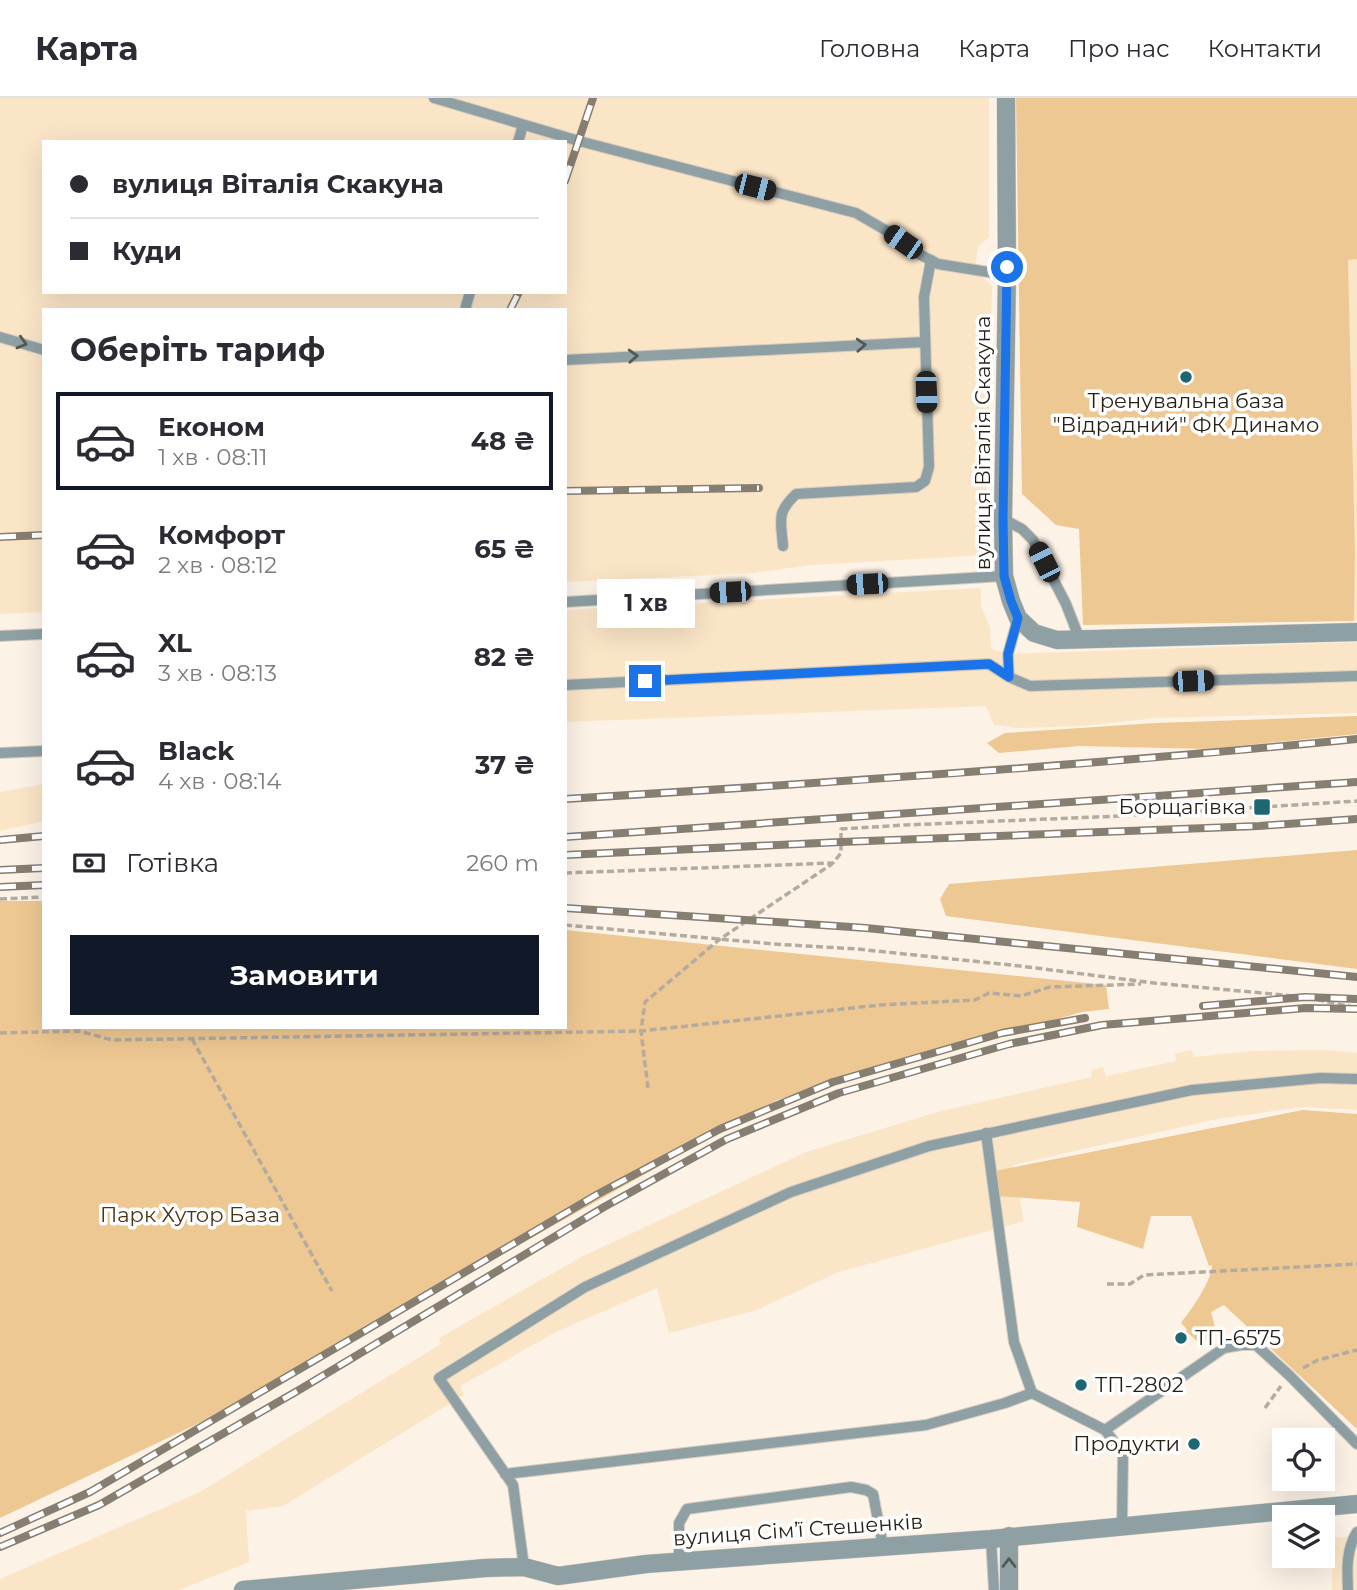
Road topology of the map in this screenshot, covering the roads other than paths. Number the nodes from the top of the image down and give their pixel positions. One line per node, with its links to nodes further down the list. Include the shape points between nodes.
1 (434, 98): 3 (lane)
2 (1006, 98): 6 (street, вулиця Віталія Скакуна)
3 (523, 125): 4 (lane); 5 (lane, via 856,213)
4 (518, 140)
5 (931, 260): 6 (lane); 8 (lane, via 924,297)
6 (1007, 275): 11 (street, вулиця Віталія Скакуна)
7 (0, 337): 9 (lane, one-way to 9)
8 (925, 342): 10 (lane, one-way to 8); 12 (lane, via 929,467 925,481 916,487 796,494 781,513)
9 (42, 349)
10 (567, 360)
11 (1003, 519): 13 (street, вулиця Віталія Скакуна); 19 (lane, via 1033,540)
12 (783, 546)
13 (1004, 576): 14 (lane); 15 (street, вулиця Віталія Скакуна)
14 (567, 602)
15 (1018, 618): 19 (street, via 1034,633); 21 (lane, via 1008,654)
16 (1357, 632): 19 (street)
17 (42, 634): 18 (lane)
18 (0, 636)
19 (1080, 640)
20 (1357, 676): 21 (lane, via 1030,686)
21 (1009, 677): 22 (lane, via 989,664)
22 (567, 685)
23 (42, 751): 24 (lane)
24 (0, 753)
25 (1357, 1079): 26 (lane, via 1192,1090)
26 (986, 1133): 27 (lane, via 1014,1342); 30 (lane, via 929,1146 791,1192 585,1287 439,1378)
27 (1032, 1393): 28 (lane); 30 (lane, via 926,1425)
28 (1105, 1430): 29 (lane, via 1224,1348 1256,1345); 32 (lane, via 1123,1453)
29 (1357, 1444)
30 (505, 1474): 37 (lane, via 513,1485)
31 (1357, 1504): 32 (street, вулиця Сімʼї Стешенків)
32 (1122, 1526): 34 (street, вулиця Сімʼї Стешенків)
33 (1357, 1532): 43 (lane, via 1347,1564)
34 (1000, 1537): 35 (street, вулиця Сімʼї Стешенків); 41 (lane); 42 (street, one-way to 34)
35 (883, 1546): 36 (street, вулиця Сімʼї Стешенків); 36 (lane, via 873,1494 851,1487 687,1510 680,1523)
36 (679, 1562): 39 (street, вулиця Сімʼї Стешенків)
37 (524, 1567): 38 (street, вулиця Сімʼї Стешенків, via 485,1567); 39 (street, вулиця Сімʼї Стешенків)
38 (377, 1583): 40 (street, вулиця Сімʼї Стешенків)
39 (561, 1583)
40 (243, 1590)
41 (994, 1590)
42 (1009, 1590)
43 (1348, 1590)

